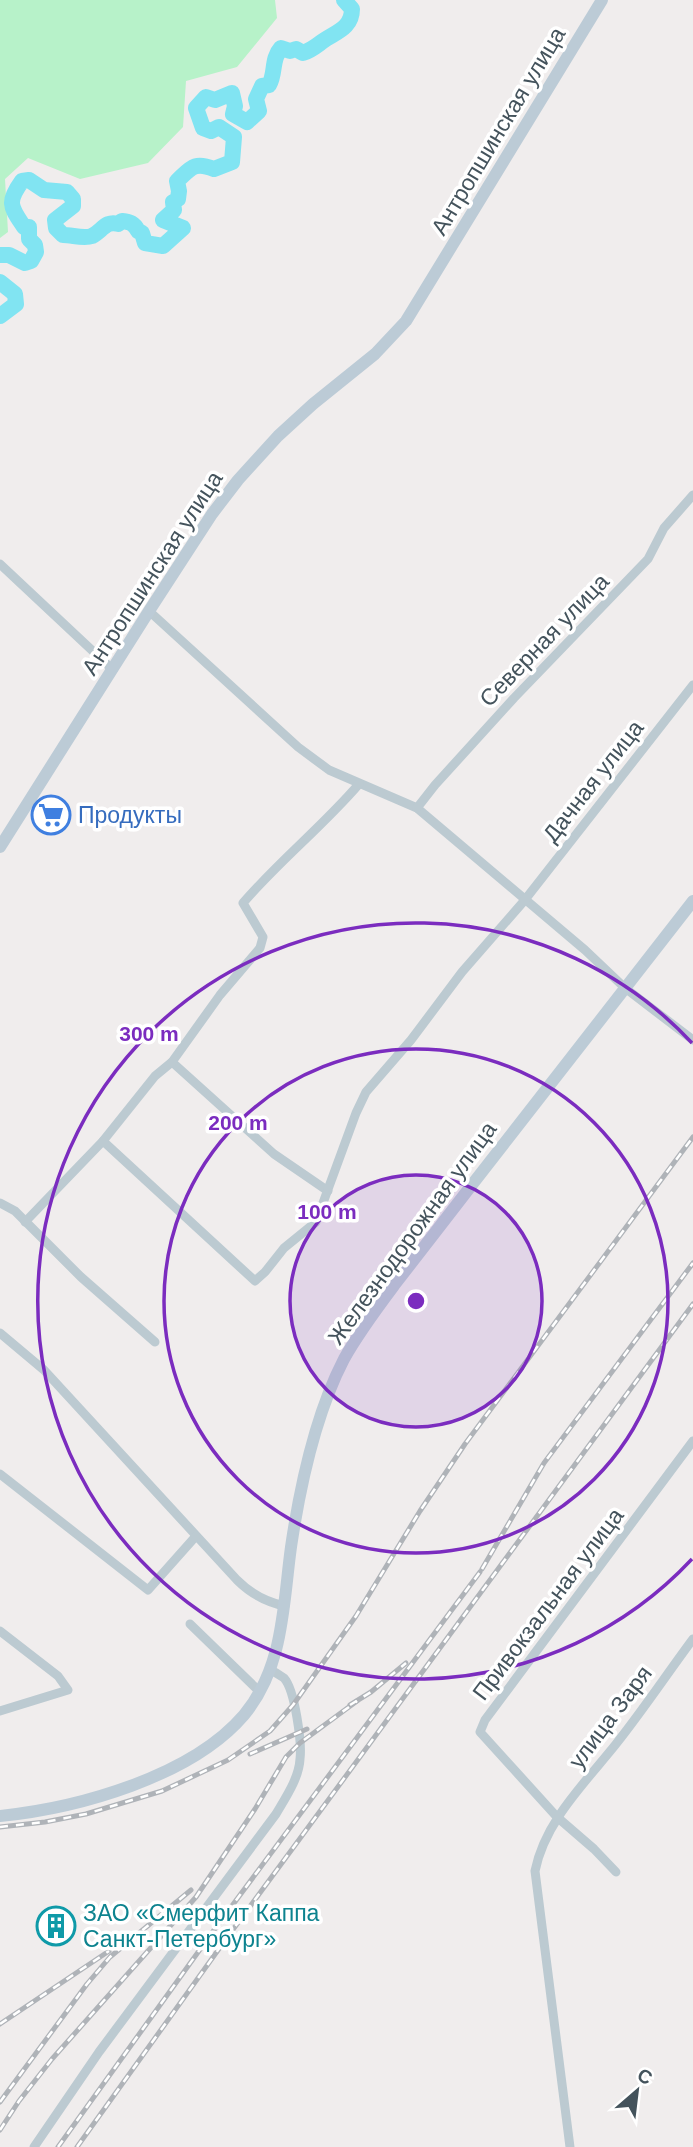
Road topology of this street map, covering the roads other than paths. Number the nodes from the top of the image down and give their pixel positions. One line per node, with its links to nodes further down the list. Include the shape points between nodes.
1 (602, 0): 4 (street, Антропшинская улица, via 405,321 375,354 278,436 238,480)
2 (693, 495): 8 (street, Северная улица, via 663,528 648,559 514,698)
3 (0, 565): 5 (street)
4 (149, 611): 5 (street, Антропшинская улица); 7 (street, via 298,747 329,770)
5 (113, 670): 9 (street, Антропшинская улица)
6 (693, 685): 10 (street, Дачная улица)
7 (359, 784): 8 (street); 14 (street, via 243,903 263,937 260,948)
8 (417, 808): 10 (street)
9 (0, 847)
10 (524, 901): 12 (street); 16 (street, Дачная улица, via 366,1092)
11 (693, 901): 12 (street, Железнодорожная улица)
12 (625, 988): 13 (street); 24 (street, Железнодорожная улица, via 447,1217 345,1358 327,1398 301,1494)
13 (693, 1040)
14 (172, 1062): 15 (street, via 155,1076); 16 (street, via 274,1154)
15 (103, 1141): 16 (street, via 255,1281 284,1248 316,1222); 18 (street)
16 (328, 1191)
17 (0, 1203): 18 (street)
18 (25, 1222): 20 (street)
19 (0, 1334): 23 (street, via 44,1370)
20 (155, 1342)
21 (693, 1441): 32 (street, Привокзальная улица, via 480,1732)
22 (0, 1474): 23 (street, via 148,1590)
23 (196, 1536): 24 (street, via 248,1591)
24 (285, 1606): 28 (street, Железнодорожная улица)
25 (190, 1624): 29 (street)
26 (0, 1631): 30 (street, via 58,1676 68,1690)
27 (693, 1639): 32 (street, улица Заря)
28 (270, 1670): 29 (street, Железнодорожная улица); 34 (street, via 285,1679 298,1733 300,1759 287,1796)
29 (260, 1692): 31 (street, Железнодорожная улица, via 222,1737 176,1767 60,1808)
30 (0, 1711)
31 (0, 1816)
32 (557, 1817): 33 (street); 35 (street, улица Заря, via 535,1871)
33 (615, 1872)
34 (34, 2147)
35 (570, 2147)

